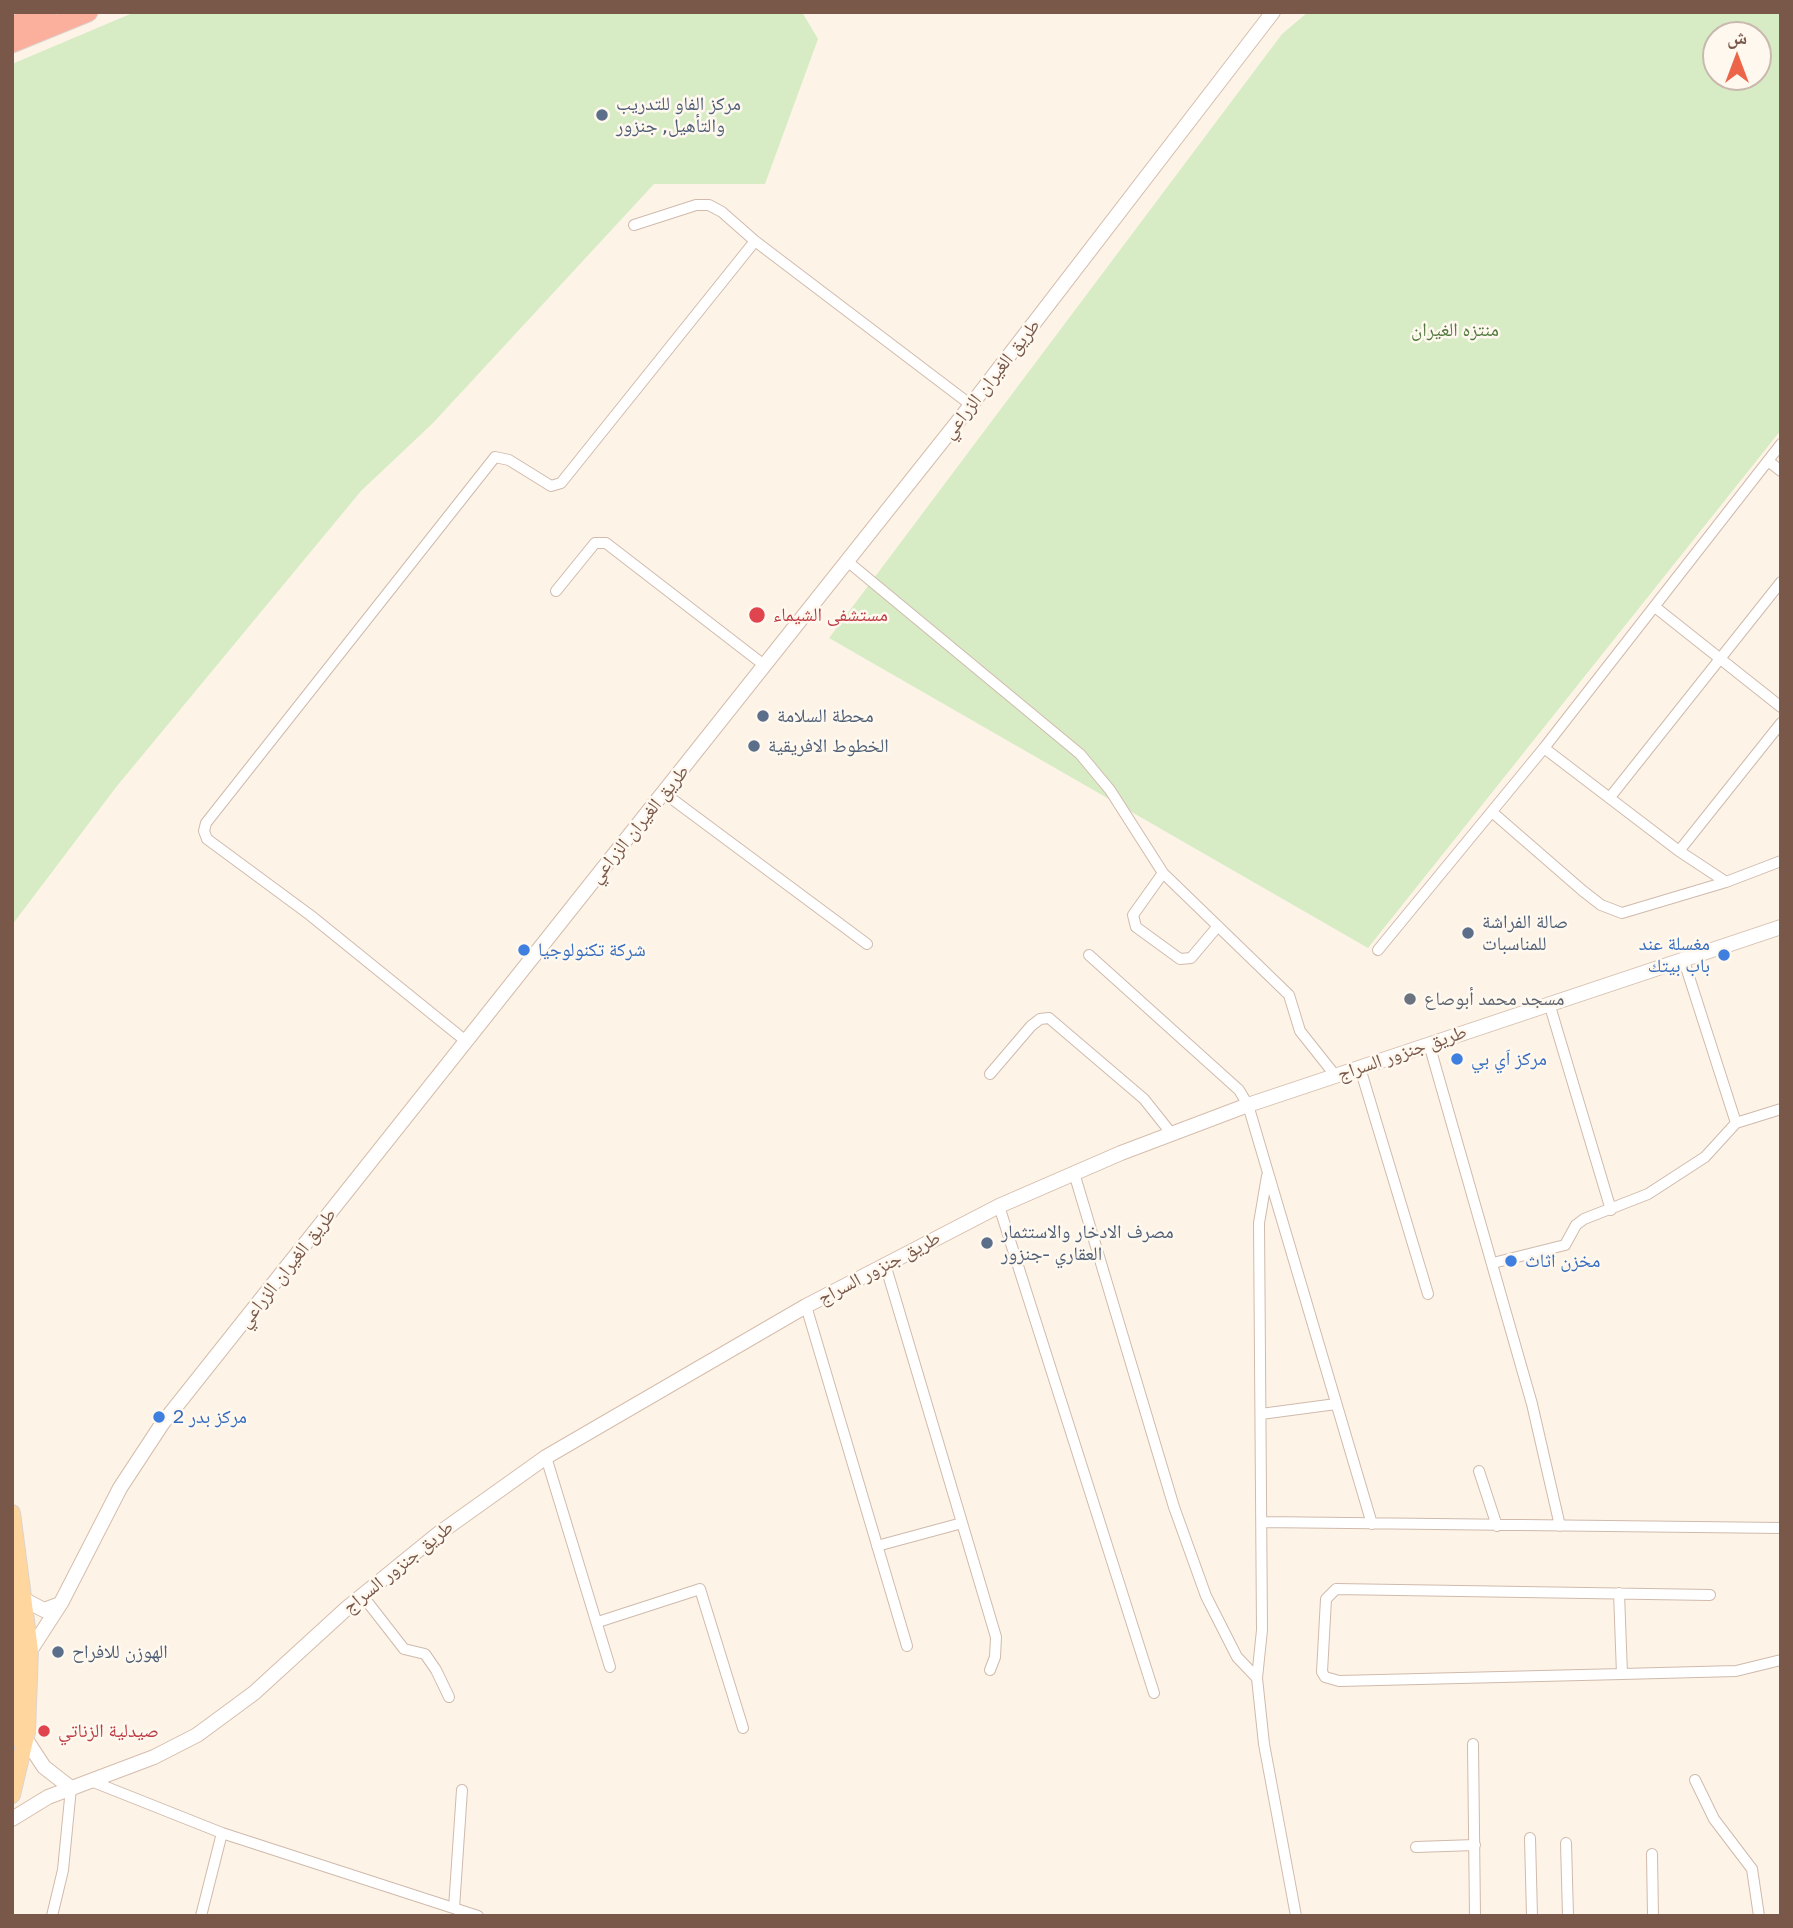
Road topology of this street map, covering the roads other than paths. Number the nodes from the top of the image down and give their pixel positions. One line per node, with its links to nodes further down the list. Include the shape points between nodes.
1 (47, 12): 4 (highway)
2 (88, 12): 5 (highway)
3 (1269, 14): 8 (street, طريق الغيران الزراعي)
4 (12, 26)
5 (12, 43)
6 (634, 225): 7 (street, via 709,205)
7 (755, 241): 8 (street); 35 (street, via 561,483 551,486 509,460 495,457 206,823 207,839)
8 (971, 405): 12 (street, طريق الغيران الزراعي)
9 (1781, 444): 10 (street)
10 (1768, 461): 11 (street); 15 (street)
11 (1781, 471)
12 (847, 561): 17 (street, طريق الغيران الزراعي); 26 (street, via 1080,754 1110,790)
13 (1781, 582): 16 (street)
14 (556, 591): 17 (street, via 595,543 606,543)
15 (1655, 607): 16 (street); 20 (street)
16 (1721, 656): 18 (street); 22 (street)
17 (764, 665): 21 (street, طريق الغيران الزراعي)
18 (1781, 707)
19 (1781, 723): 24 (street)
20 (1544, 748): 22 (street); 23 (street)
21 (664, 793): 30 (street); 35 (street, طريق الغيران الزراعي)
22 (1611, 796): 24 (street)
23 (1492, 812): 27 (street, via 1611,910 1622,913); 31 (street)
24 (1679, 851): 27 (street)
25 (1781, 861): 27 (street)
26 (1163, 873): 28 (street); 28 (street, via 1133,915 1136,927 1180,959 1191,958)
27 (1726, 882)
28 (1219, 926): 39 (street, via 1289,995 1300,1031)
29 (1781, 927): 33 (street, طريق جنزور السراج)
30 (867, 944)
31 (1378, 950)
32 (1089, 956): 40 (street, via 1239,1090)
33 (1684, 961): 34 (street, طريق جنزور السراج); 42 (street)
34 (1549, 1003): 36 (street, طريق جنزور السراج); 47 (street)
35 (467, 1042): 68 (street, طريق الغيران الزراعي, via 162,1424 102,1521)
36 (1429, 1044): 37 (street, طريق جنزور السراج); 48 (street)
37 (1360, 1068): 39 (street, طريق جنزور السراج); 50 (street)
38 (990, 1074): 43 (street, via 1031,1026 1049,1018 1144,1099)
39 (1335, 1075): 40 (street, طريق جنزور السراج)
40 (1248, 1105): 43 (street, طريق جنزور السراج); 45 (street)
41 (1781, 1109): 42 (street)
42 (1736, 1123): 47 (street, via 1705,1157 1648,1194)
43 (1171, 1133): 44 (street, طريق جنزور السراج)
44 (1074, 1173): 46 (street, طريق جنزور السراج); 76 (street, via 1174,1507 1206,1596 1237,1657)
45 (1267, 1176): 52 (street); 53 (street, via 1258,1223)
46 (999, 1206): 49 (street, طريق جنزور السراج); 77 (street)
47 (1611, 1210): 48 (street, via 1576,1225 1565,1245)
48 (1493, 1263): 61 (street)
49 (885, 1264): 51 (street, طريق جنزور السراج); 58 (street)
50 (1428, 1294)
51 (806, 1306): 54 (street, طريق جنزور السراج); 63 (street)
52 (1336, 1404): 53 (street); 59 (street)
53 (1261, 1414): 57 (street)
54 (546, 1458): 65 (street, طريق جنزور السراج, via 463,1514); 69 (street)
55 (1479, 1471): 60 (street)
56 (12, 1513): 67 (main road)
57 (1262, 1522): 59 (street); 76 (street)
58 (962, 1523): 63 (street); 74 (street, via 996,1637)
59 (1372, 1524): 60 (street)
60 (1497, 1526): 61 (street)
61 (1560, 1526): 62 (street)
62 (1781, 1528)
63 (877, 1546): 70 (street)
64 (1619, 1593): 66 (street); 75 (street); 75 (street, via 1336,1589 1325,1599 1322,1672 1339,1681)
65 (362, 1595): 78 (street, via 404,1649 425,1654); 83 (street, طريق جنزور السراج, via 254,1693 198,1735)
66 (1710, 1595)
67 (19, 1600): 68 (street, via 44,1610); 71 (main road); 80 (main road)
68 (61, 1603): 71 (street, طريق الغيران الزراعي)
69 (598, 1622): 73 (street); 79 (street, via 700,1589)
70 (907, 1646)
71 (30, 1651): 80 (main road)
72 (1781, 1660): 75 (street, via 1736,1671)
73 (610, 1667)
74 (990, 1670)
75 (1622, 1674)
76 (1257, 1678): 98 (street, via 1264,1744)
77 (1154, 1693)
78 (449, 1697)
79 (743, 1728)
80 (19, 1738): 84 (street, via 44,1768); 86 (main road)
81 (1474, 1744): 91 (street)
82 (1695, 1780): 103 (street, via 1714,1819 1752,1869)
83 (91, 1781): 84 (street, طريق جنزور السراج); 88 (street)
84 (71, 1788): 87 (street, طريق جنزور السراج); 95 (street, via 63,1870)
85 (462, 1790): 94 (street)
86 (12, 1795)
87 (12, 1819)
88 (222, 1833): 94 (street); 96 (street)
89 (1530, 1838): 100 (street)
90 (1566, 1843): 101 (street)
91 (1475, 1845): 92 (street); 99 (street)
92 (1416, 1847)
93 (1652, 1854): 102 (street)
94 (454, 1908): 97 (street)
95 (52, 1916)
96 (201, 1916)
97 (478, 1916)
98 (1296, 1916)
99 (1475, 1916)
100 (1532, 1916)
101 (1568, 1916)
102 (1653, 1916)
103 (1759, 1916)

